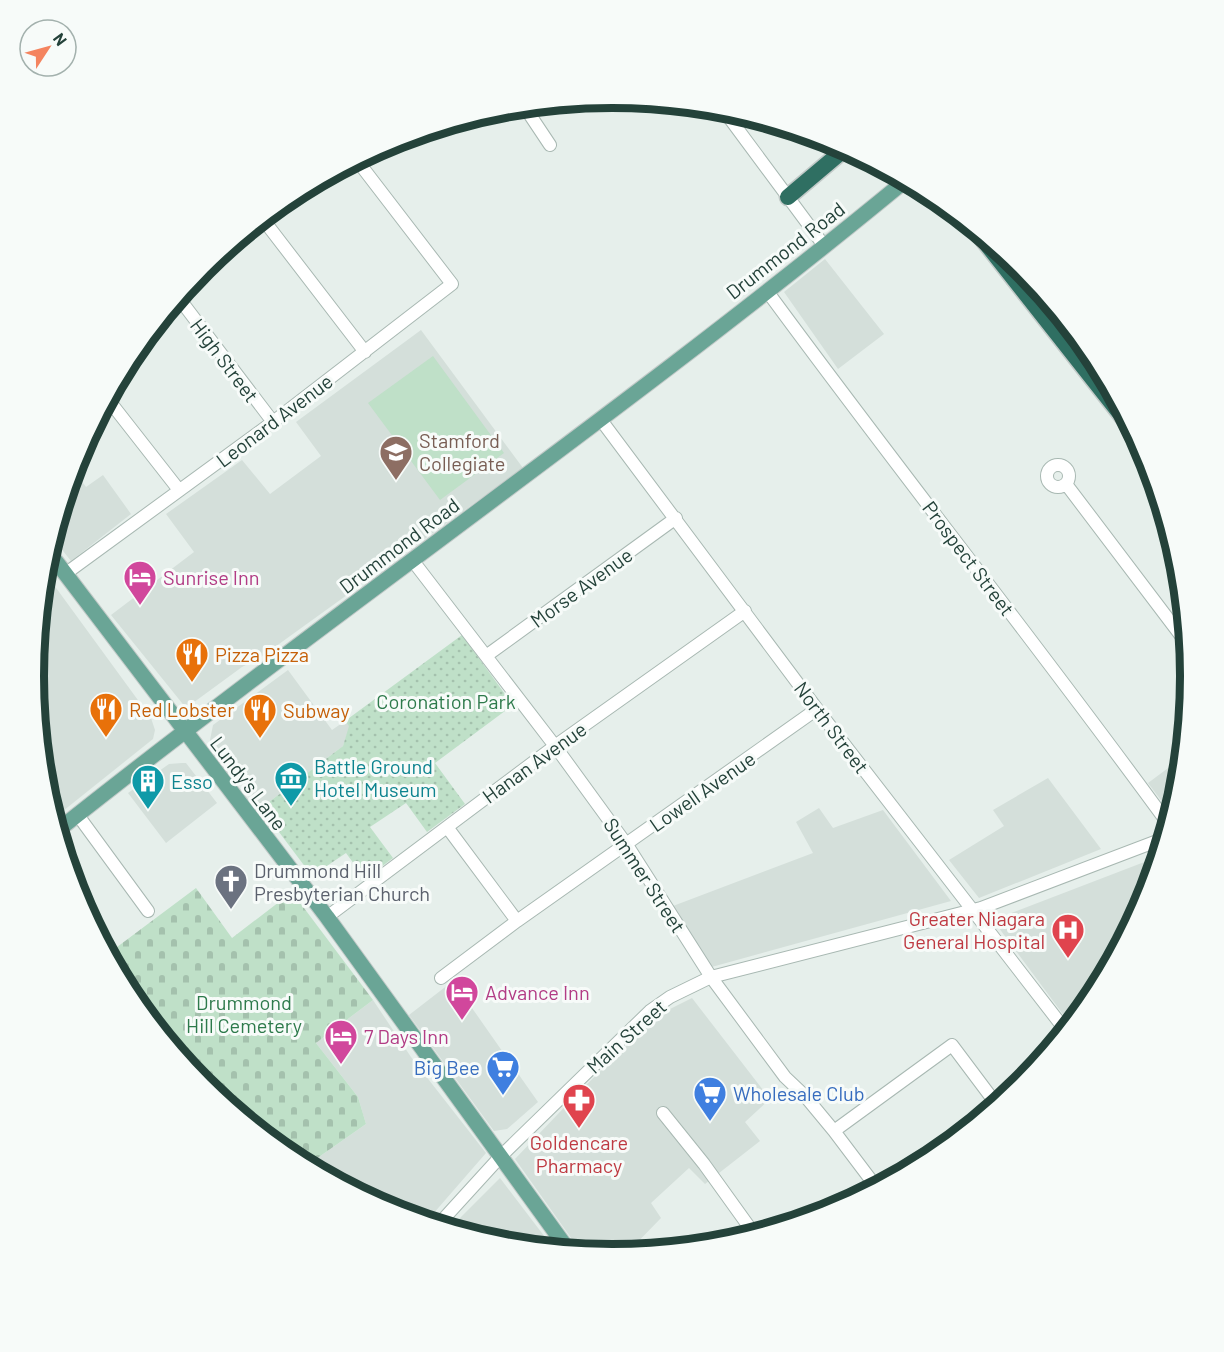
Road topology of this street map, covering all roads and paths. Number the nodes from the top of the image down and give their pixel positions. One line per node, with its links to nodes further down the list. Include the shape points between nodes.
1 (529, 113): 3 (street)
2 (731, 120): 9 (street)
3 (550, 145)
4 (839, 155): 6 (highway)
5 (841, 156): 6 (highway)
6 (833, 160): 9 (highway)
7 (361, 166): 15 (street, Leonard Avenue, via 452,284)
8 (899, 186): 11 (main road, Drummond Road)
9 (788, 197): 11 (street)
10 (267, 224): 15 (street)
11 (825, 247): 13 (main road, Drummond Road)
12 (1000, 261): 16 (highway)
13 (767, 291): 18 (main road, Drummond Road); 33 (street, Prospect Street)
14 (183, 303): 19 (street, High Street)
15 (365, 352): 19 (street, Leonard Avenue)
16 (1106, 395)
17 (113, 405): 21 (street)
18 (601, 420): 22 (street, North Street); 24 (main road, Drummond Road)
19 (273, 422): 21 (street, Leonard Avenue)
20 (1066, 484): 27 (street)
21 (179, 490): 25 (street, Leonard Avenue)
22 (676, 518): 26 (street, North Street); 28 (street, Morse Avenue)
23 (55, 561): 25 (main road, Lundy's Lane)
24 (413, 561): 28 (street, Summer Street); 30 (main road, Drummond Road)
25 (65, 574): 30 (main road, Lundy's Lane)
26 (745, 611): 29 (street, North Street); 31 (street, Hanan Avenue)
27 (1178, 632)
28 (486, 656): 31 (street, Summer Street)
29 (817, 709): 37 (street, Lowell Avenue); 38 (street, North Street)
30 (185, 732): 32 (main road, Drummond Road); 40 (main road, Lundy's Lane)
31 (555, 746): 35 (street, Hanan Avenue); 37 (street, Summer Street)
32 (78, 814): 34 (main road, Drummond Road); 39 (street)
33 (1163, 816)
34 (64, 826)
35 (447, 827): 40 (street, Hanan Avenue); 41 (street)
36 (1155, 842): 38 (street, Main Street)
37 (627, 844): 41 (street, Lowell Avenue); 42 (street, Summer Street)
38 (973, 910): 42 (street, Main Street); 44 (street, North Street)
39 (148, 911)
40 (327, 917): 48 (main road, Lundy's Lane)
41 (517, 921): 43 (street, Lowell Avenue)
42 (711, 977): 47 (street, Summer Street, via 785,1077); 48 (street, Main Street, via 654,1008)
43 (441, 978)
44 (1061, 1024)
45 (992, 1098): 47 (street, via 952,1045)
46 (663, 1113): 51 (street)
47 (834, 1131): 49 (street, Summer Street)
48 (500, 1157): 50 (street, Main Street); 52 (main road, Lundy's Lane)
49 (872, 1181)
50 (445, 1219)
51 (750, 1227)
52 (562, 1242)

